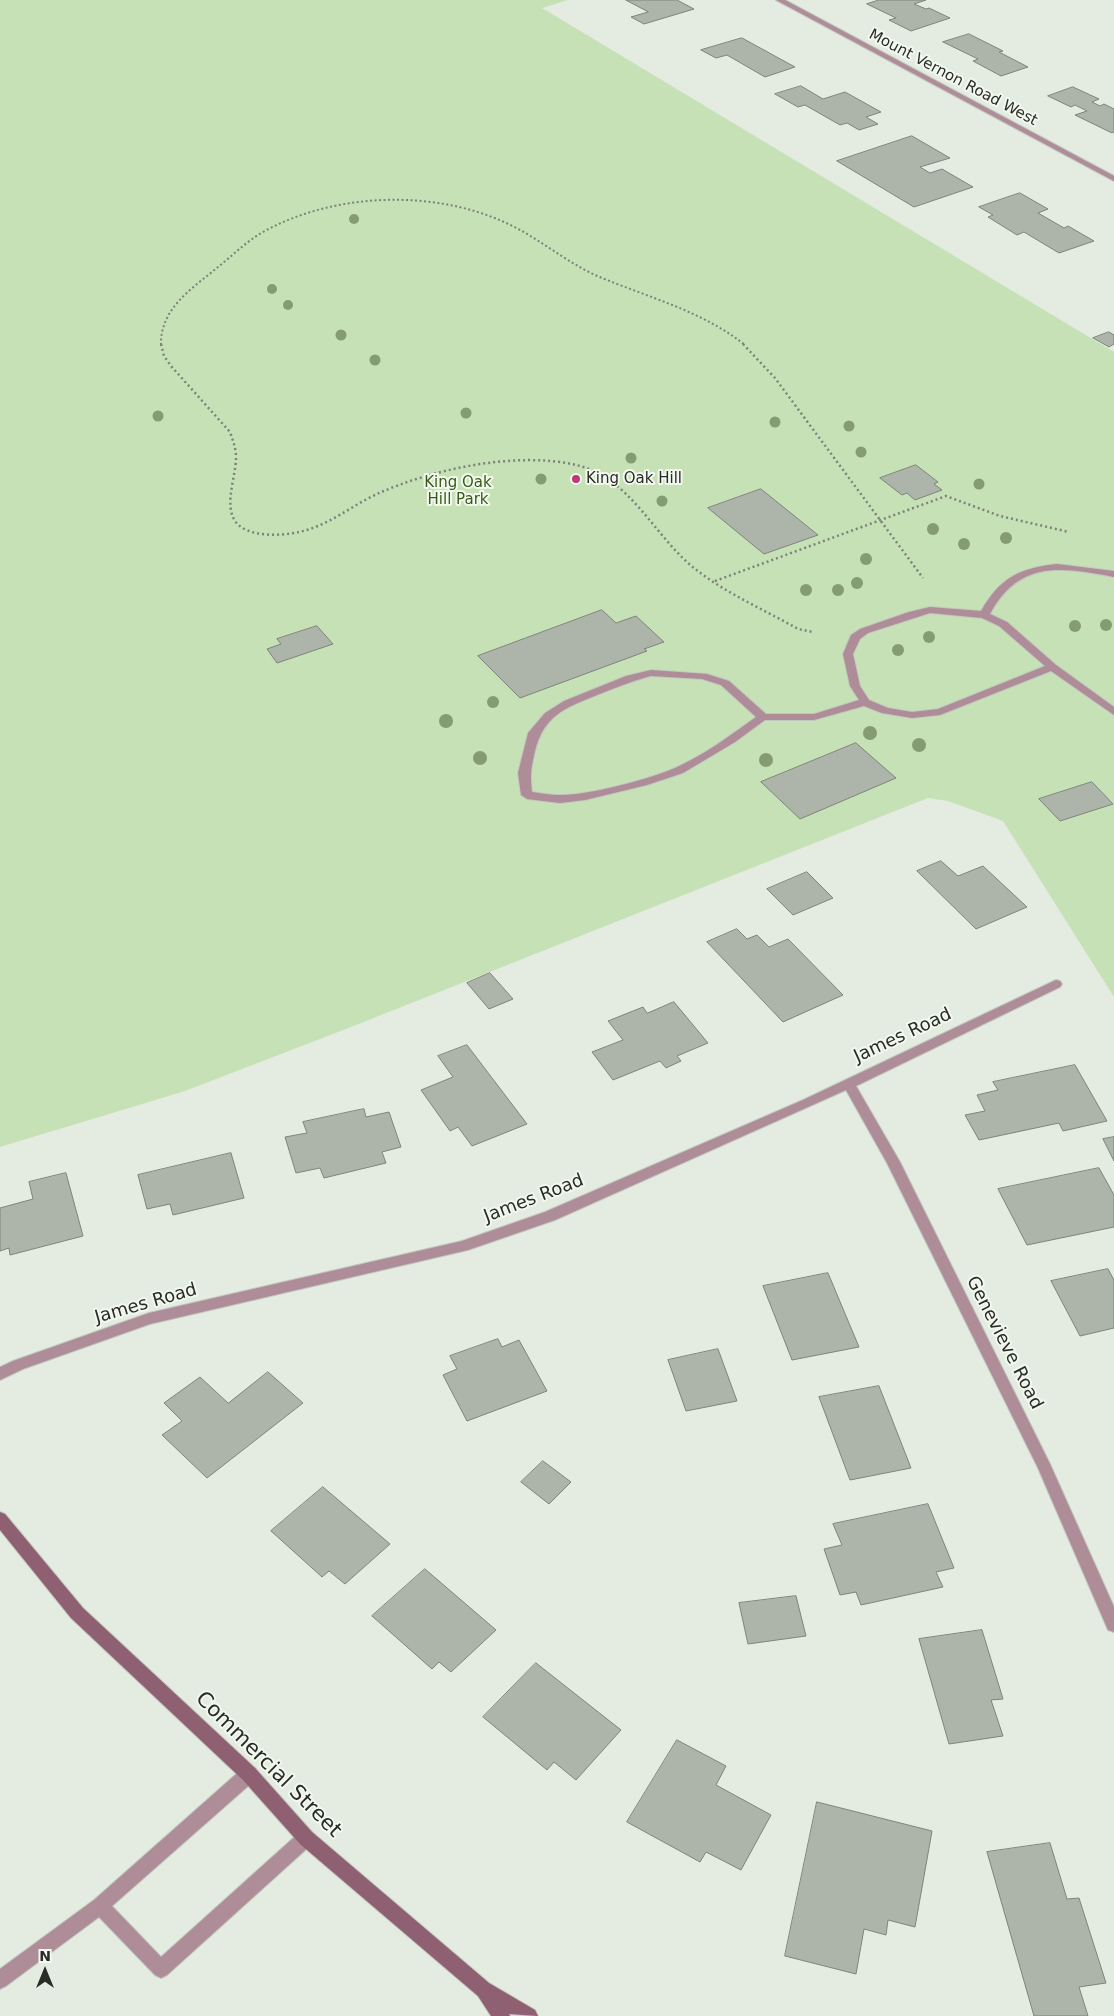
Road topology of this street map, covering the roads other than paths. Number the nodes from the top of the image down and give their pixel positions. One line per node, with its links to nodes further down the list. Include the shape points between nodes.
1 (780, 0): 2 (street, Mount Vernon Road West)
2 (1114, 179)
3 (1114, 574): 4 (street, via 1070,567 1033,570 1007,582 992,599)
4 (984, 615): 5 (street, via 1003,624); 6 (street, via 930,610 905,616 855,637 848,654 849,664 855,686)
5 (1052, 667): 6 (street, via 940,712 912,715 886,711); 7 (street)
6 (865, 702): 8 (street, via 814,717)
7 (1114, 712)
8 (763, 717): 8 (street, via 679,770 643,782 560,799 526,795 524,773 534,733 549,715 568,703 630,678 650,673 703,676 725,683)
9 (1056, 984): 10 (street, James Road)
10 (848, 1083): 11 (street, James Road, via 550,1216 472,1243 150,1319); 13 (street, Genevieve Road, via 892,1162 1045,1468)
11 (0, 1374)
12 (0, 1519): 14 (main road, Commercial Street, via 77,1613)
13 (1114, 1625)
14 (249, 1774): 15 (main road, Commercial Street); 16 (street)
15 (306, 1838): 16 (street, via 161,1969); 18 (main road, Commercial Street)
16 (100, 1906): 17 (street)
17 (0, 1980)
18 (483, 1989): 19 (main road); 20 (main road, Commercial Street)
19 (501, 2016)
20 (529, 2016)

